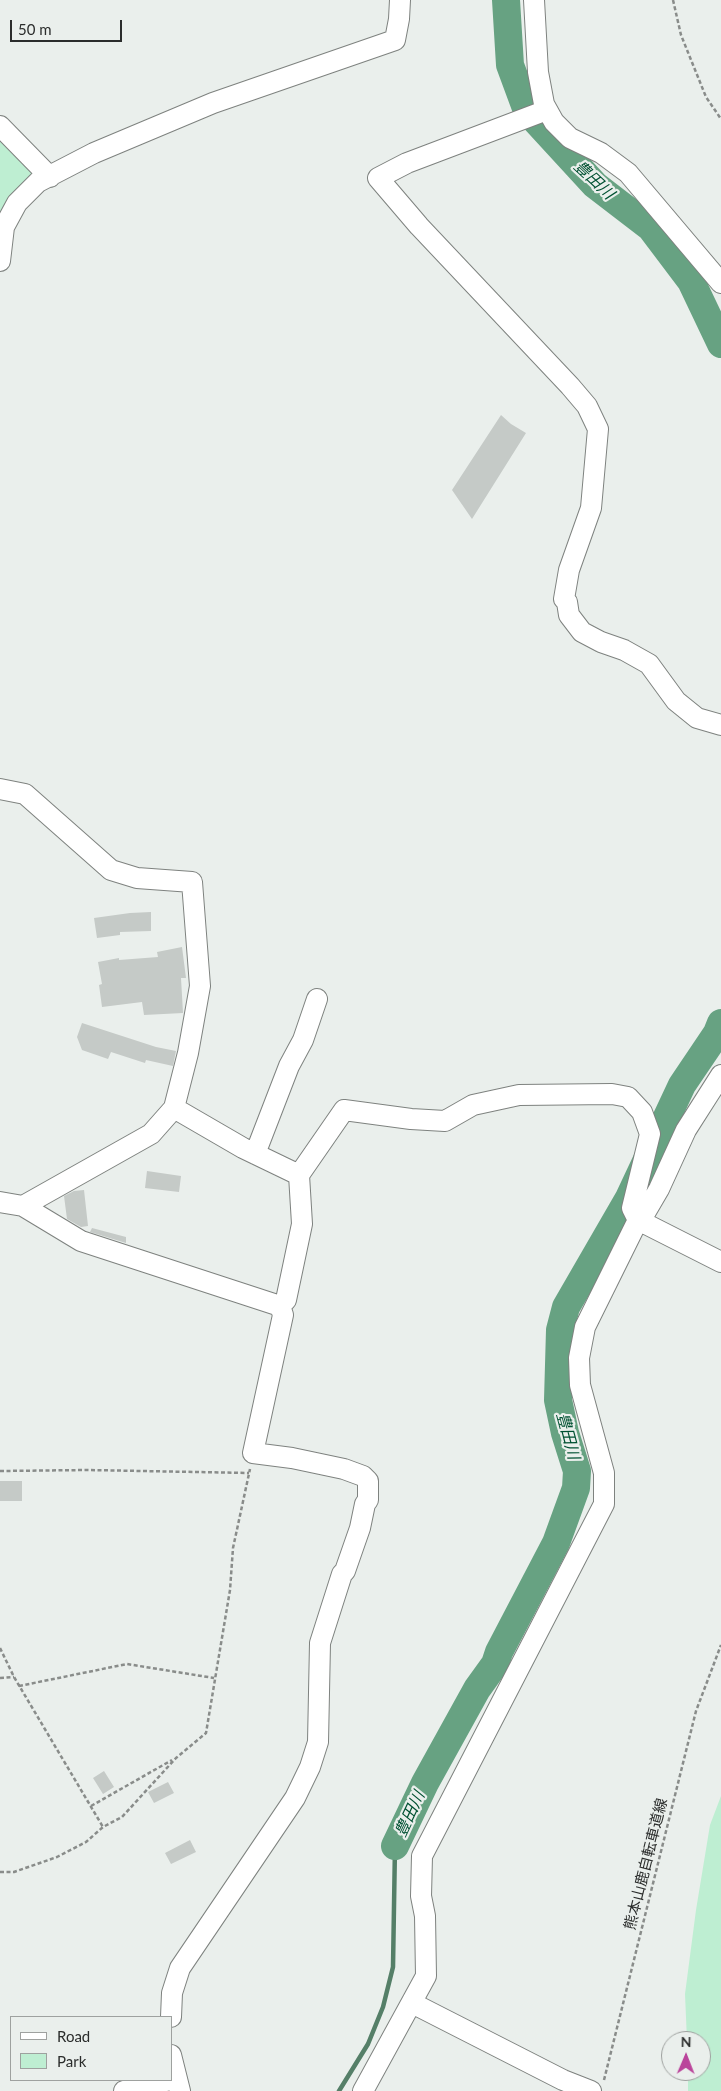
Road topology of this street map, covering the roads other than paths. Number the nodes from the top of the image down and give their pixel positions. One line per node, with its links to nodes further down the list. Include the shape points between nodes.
1 (400, 0): 5 (street, via 395,40 213,103 94,153)
2 (534, 0): 3 (street, via 538,72)
3 (547, 110): 7 (street, via 570,138 601,153 628,173); 8 (street, via 407,163 378,178 570,386 587,406 598,429 591,508 569,570 564,599 569,615 582,632 649,664 676,701 697,718)
4 (0, 126): 5 (street)
5 (50, 177): 6 (street, via 38,182 17,203 4,227)
6 (0, 261)
7 (721, 283)
8 (721, 725)
9 (0, 788): 12 (street, via 25,794 111,870 137,878 192,882 200,986)
10 (317, 999): 13 (street)
11 (721, 1076): 17 (street, via 686,1130 659,1189)
12 (174, 1108): 13 (street); 16 (street, via 151,1134)
13 (255, 1154): 14 (street)
14 (298, 1175): 17 (street, via 344,1110 445,1121 473,1105 519,1094 612,1094 628,1097 642,1112 650,1134 632,1208); 19 (street, via 302,1224 286,1300)
15 (0, 1202): 16 (street)
16 (23, 1206): 19 (street, via 81,1241)
17 (638, 1220): 18 (street); 20 (street, via 585,1327 579,1358 580,1385 604,1473 604,1504 422,1856 426,1976)
18 (721, 1262)
19 (280, 1306): 21 (street, via 283,1315 253,1453 344,1468 363,1476 368,1482 368,1500 320,1643 318,1742 310,1767 295,1798 180,1968 172,1993)
20 (412, 2003): 24 (street, via 563,2080); 26 (street)
21 (171, 2016)
22 (172, 2062): 23 (street)
23 (175, 2082): 25 (street)
24 (597, 2086)
25 (124, 2091)
26 (363, 2091)

